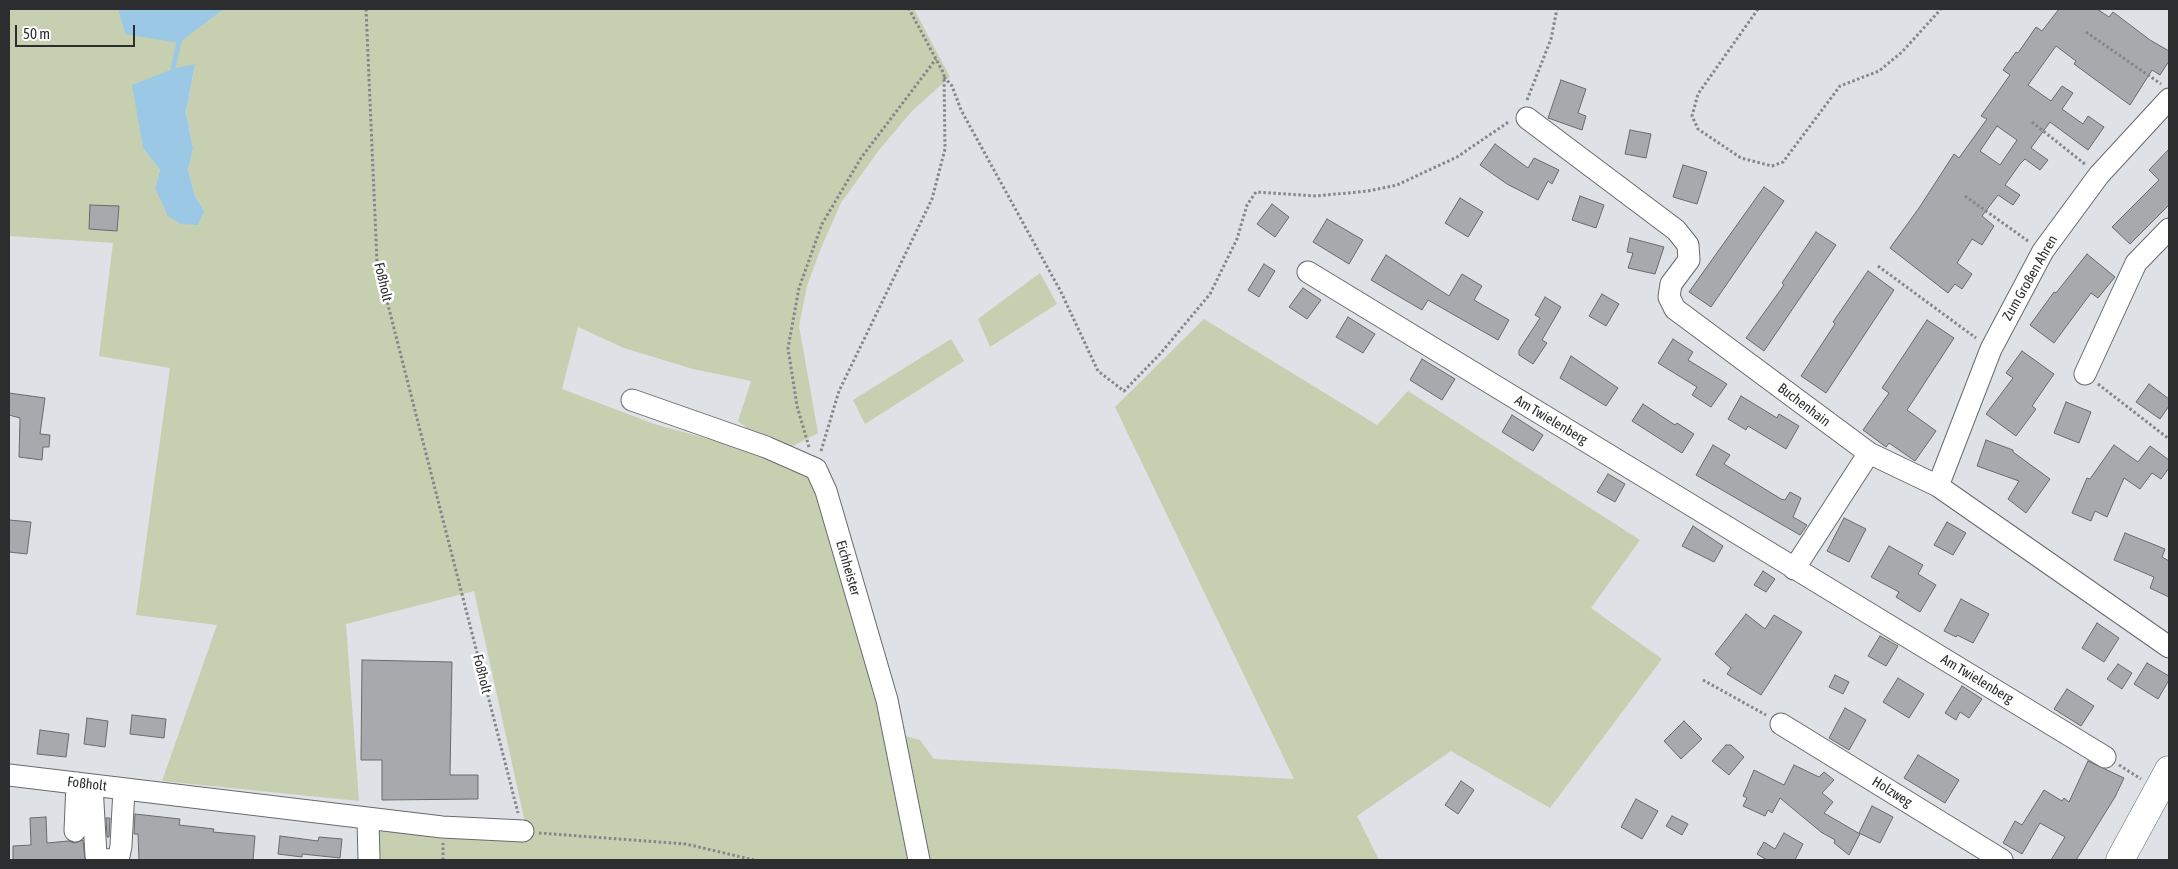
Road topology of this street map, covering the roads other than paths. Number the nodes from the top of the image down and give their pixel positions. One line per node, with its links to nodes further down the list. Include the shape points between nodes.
1 (2166, 92): 8 (street, Zum Großen Ahren, via 2043,251 1991,349)
2 (1524, 116): 7 (street, Buchenhain, via 1676,230 1688,245 1689,260 1671,284 1669,297 1675,309)
3 (2169, 229): 5 (street, via 2136,263)
4 (1308, 272): 9 (street, Am Twielenberg)
5 (2085, 374)
6 (632, 400): 22 (street, Eichheister, via 766,447 816,469 826,492 887,700)
7 (1869, 453): 8 (street, Buchenhain); 9 (street)
8 (1938, 486): 10 (street, Buchenhain)
9 (1794, 569): 12 (street, Am Twielenberg)
10 (2169, 647)
11 (1781, 724): 23 (street, Holzweg)
12 (2105, 757)
13 (9, 775): 15 (street, Foßholt)
14 (2164, 780): 24 (main road)
15 (84, 784): 16 (street, Foßholt); 18 (street); 20 (street, via 96,856)
16 (124, 789): 17 (street, Foßholt); 20 (street, via 121,846 119,856)
17 (368, 818): 19 (street, Foßholt); 21 (street)
18 (74, 831)
19 (523, 832)
20 (112, 860)
21 (369, 860)
22 (919, 860)
23 (2002, 860)
24 (2120, 860)

